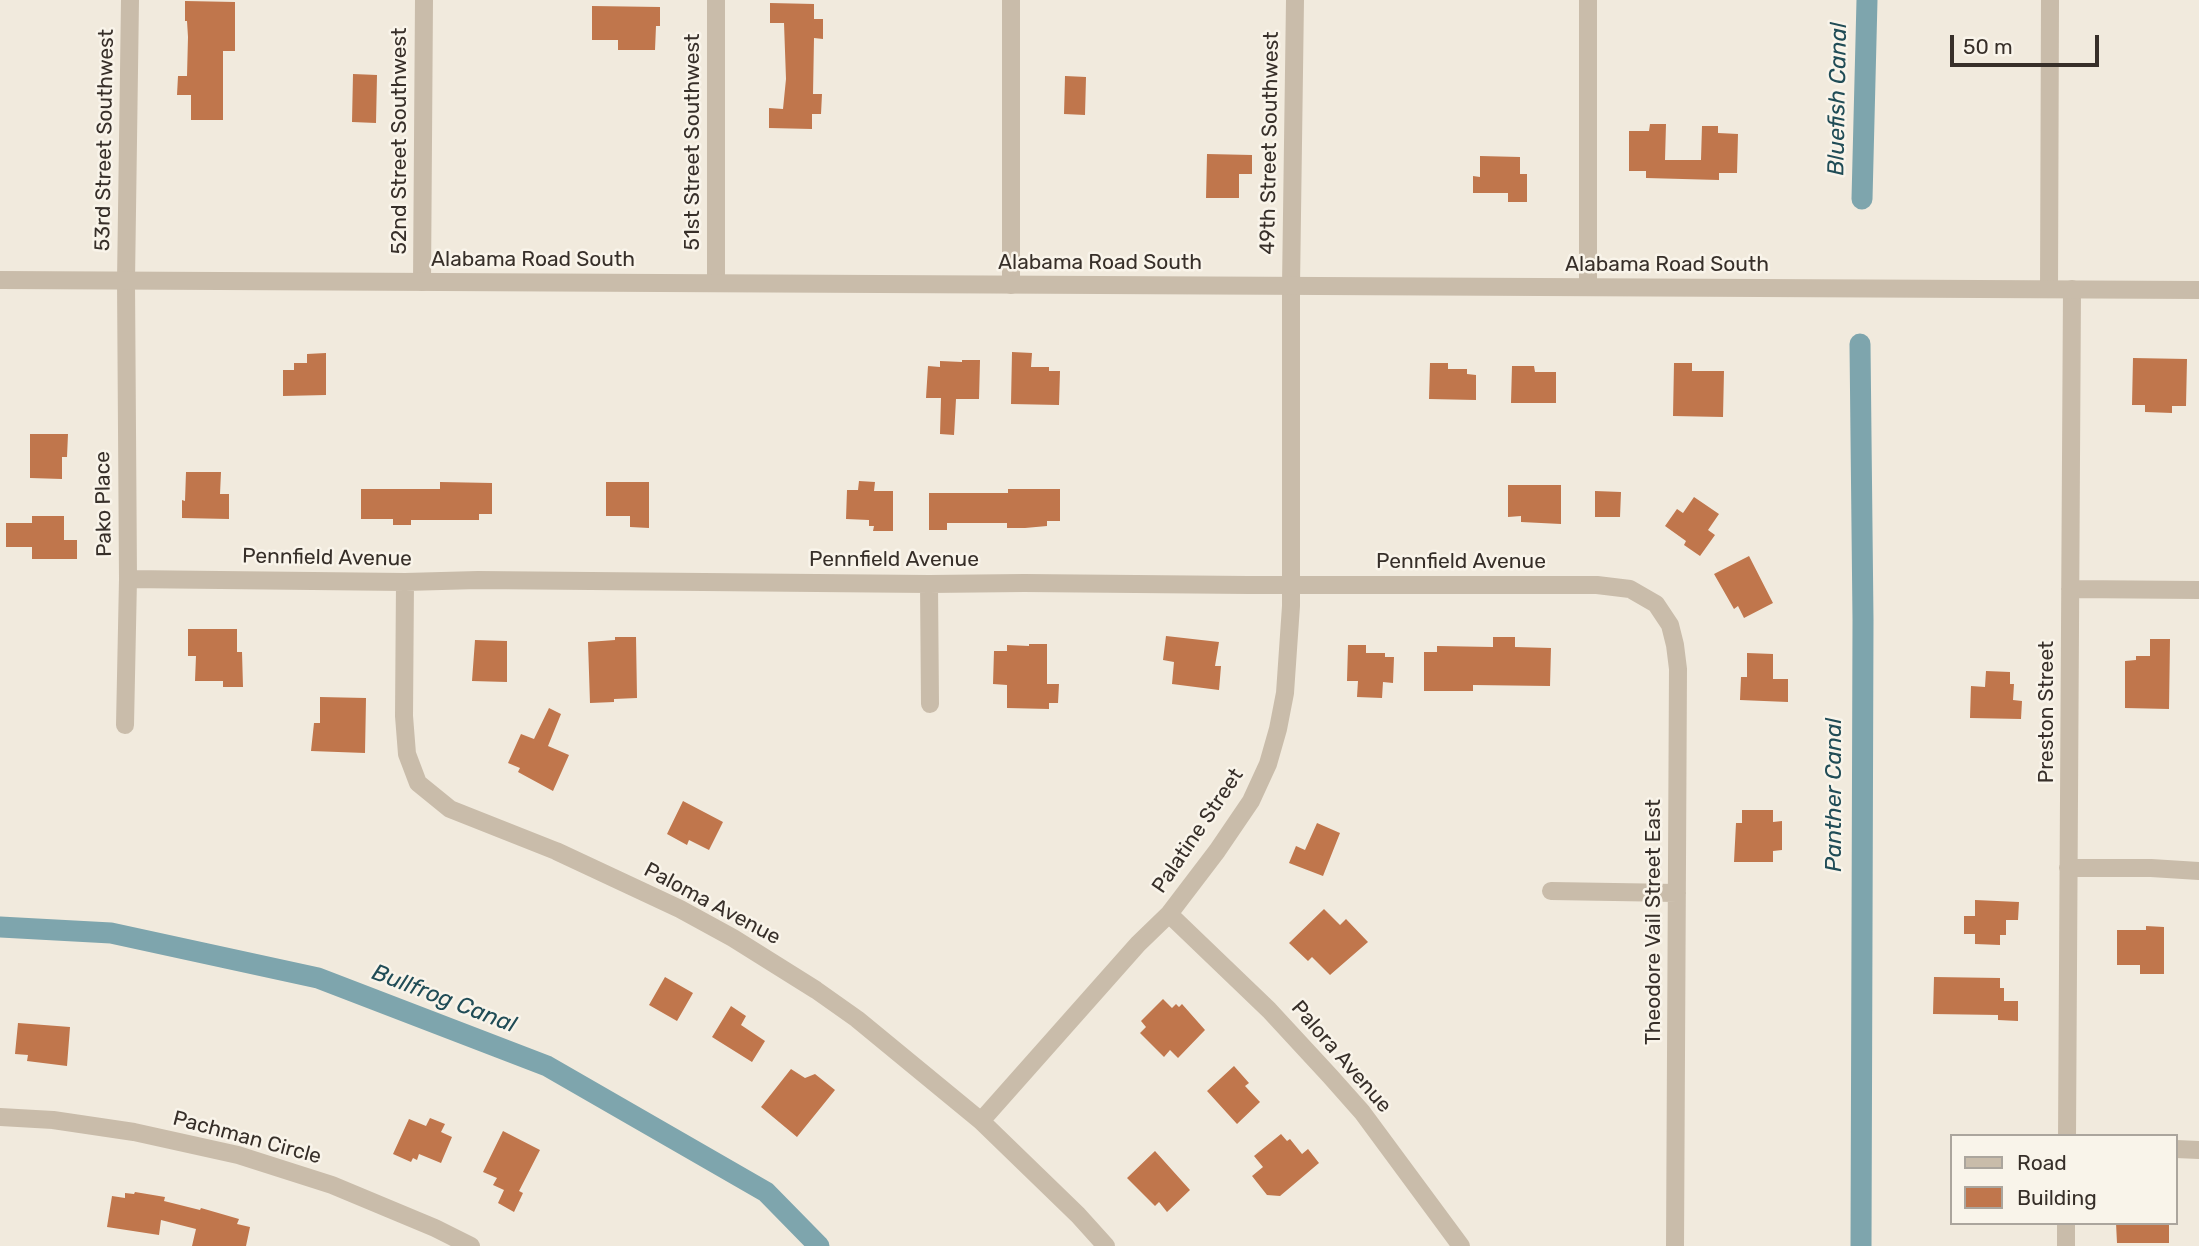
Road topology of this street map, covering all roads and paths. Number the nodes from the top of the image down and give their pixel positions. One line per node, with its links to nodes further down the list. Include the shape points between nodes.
1 (130, 0): 9 (street, 53rd Street Southwest)
2 (424, 0): 10 (street, 52nd Street Southwest)
3 (716, 0): 11 (street, 51st Street Southwest)
4 (1011, 0): 12 (street)
5 (1295, 0): 13 (street, 49th Street Southwest)
6 (1588, 0): 14 (street)
7 (2050, 0): 15 (street)
8 (0, 281): 9 (street, Alabama Road South)
9 (126, 281): 10 (street, Alabama Road South); 18 (street, Pako Place)
10 (422, 282): 11 (street, Alabama Road South)
11 (716, 284): 12 (street, Alabama Road South)
12 (1011, 285): 13 (street, Alabama Road South)
13 (1291, 286): 14 (street, Alabama Road South); 21 (street, Palatine Street)
14 (1588, 288): 15 (street, Alabama Road South)
15 (2049, 289): 16 (street, Alabama Road South)
16 (2072, 289): 17 (street, Alabama Road South); 22 (street, Preston Street)
17 (2199, 290)
18 (128, 579): 19 (street, Pennfield Avenue); 26 (street, Pako Place)
19 (405, 582): 20 (street, Pennfield Avenue); 33 (street, Paloma Avenue, via 404,716 407,754 418,783 450,809 680,909 755,951 857,1020)
20 (929, 584): 21 (street, Pennfield Avenue); 25 (street)
21 (1290, 585): 24 (street, Pennfield Avenue, via 1597,584 1630,589); 31 (street, Palatine Street, via 1284,693 1268,764 1251,801)
22 (2070, 589): 23 (street); 27 (street, Preston Street)
23 (2199, 590)
24 (1656, 604): 30 (street, Theodore Vail Street East, via 1670,625 1678,669)
25 (930, 704)
26 (125, 726)
27 (2068, 868): 28 (street); 34 (street, Preston Street)
28 (2199, 871)
29 (1552, 891): 30 (street)
30 (1677, 893): 41 (street, Theodore Vail Street East)
31 (1169, 914): 33 (street, Palatine Street); 40 (street, Palora Avenue, via 1269,1010 1362,1112)
32 (0, 1117): 38 (street, Pachman Circle, via 134,1132 238,1155 332,1185)
33 (981, 1121): 39 (street, Paloma Avenue)
34 (2067, 1134)
35 (2178, 1149): 36 (street)
36 (2199, 1150)
37 (2066, 1225): 42 (street)
38 (471, 1246)
39 (1106, 1246)
40 (1461, 1246)
41 (1675, 1246)
42 (2066, 1246)

